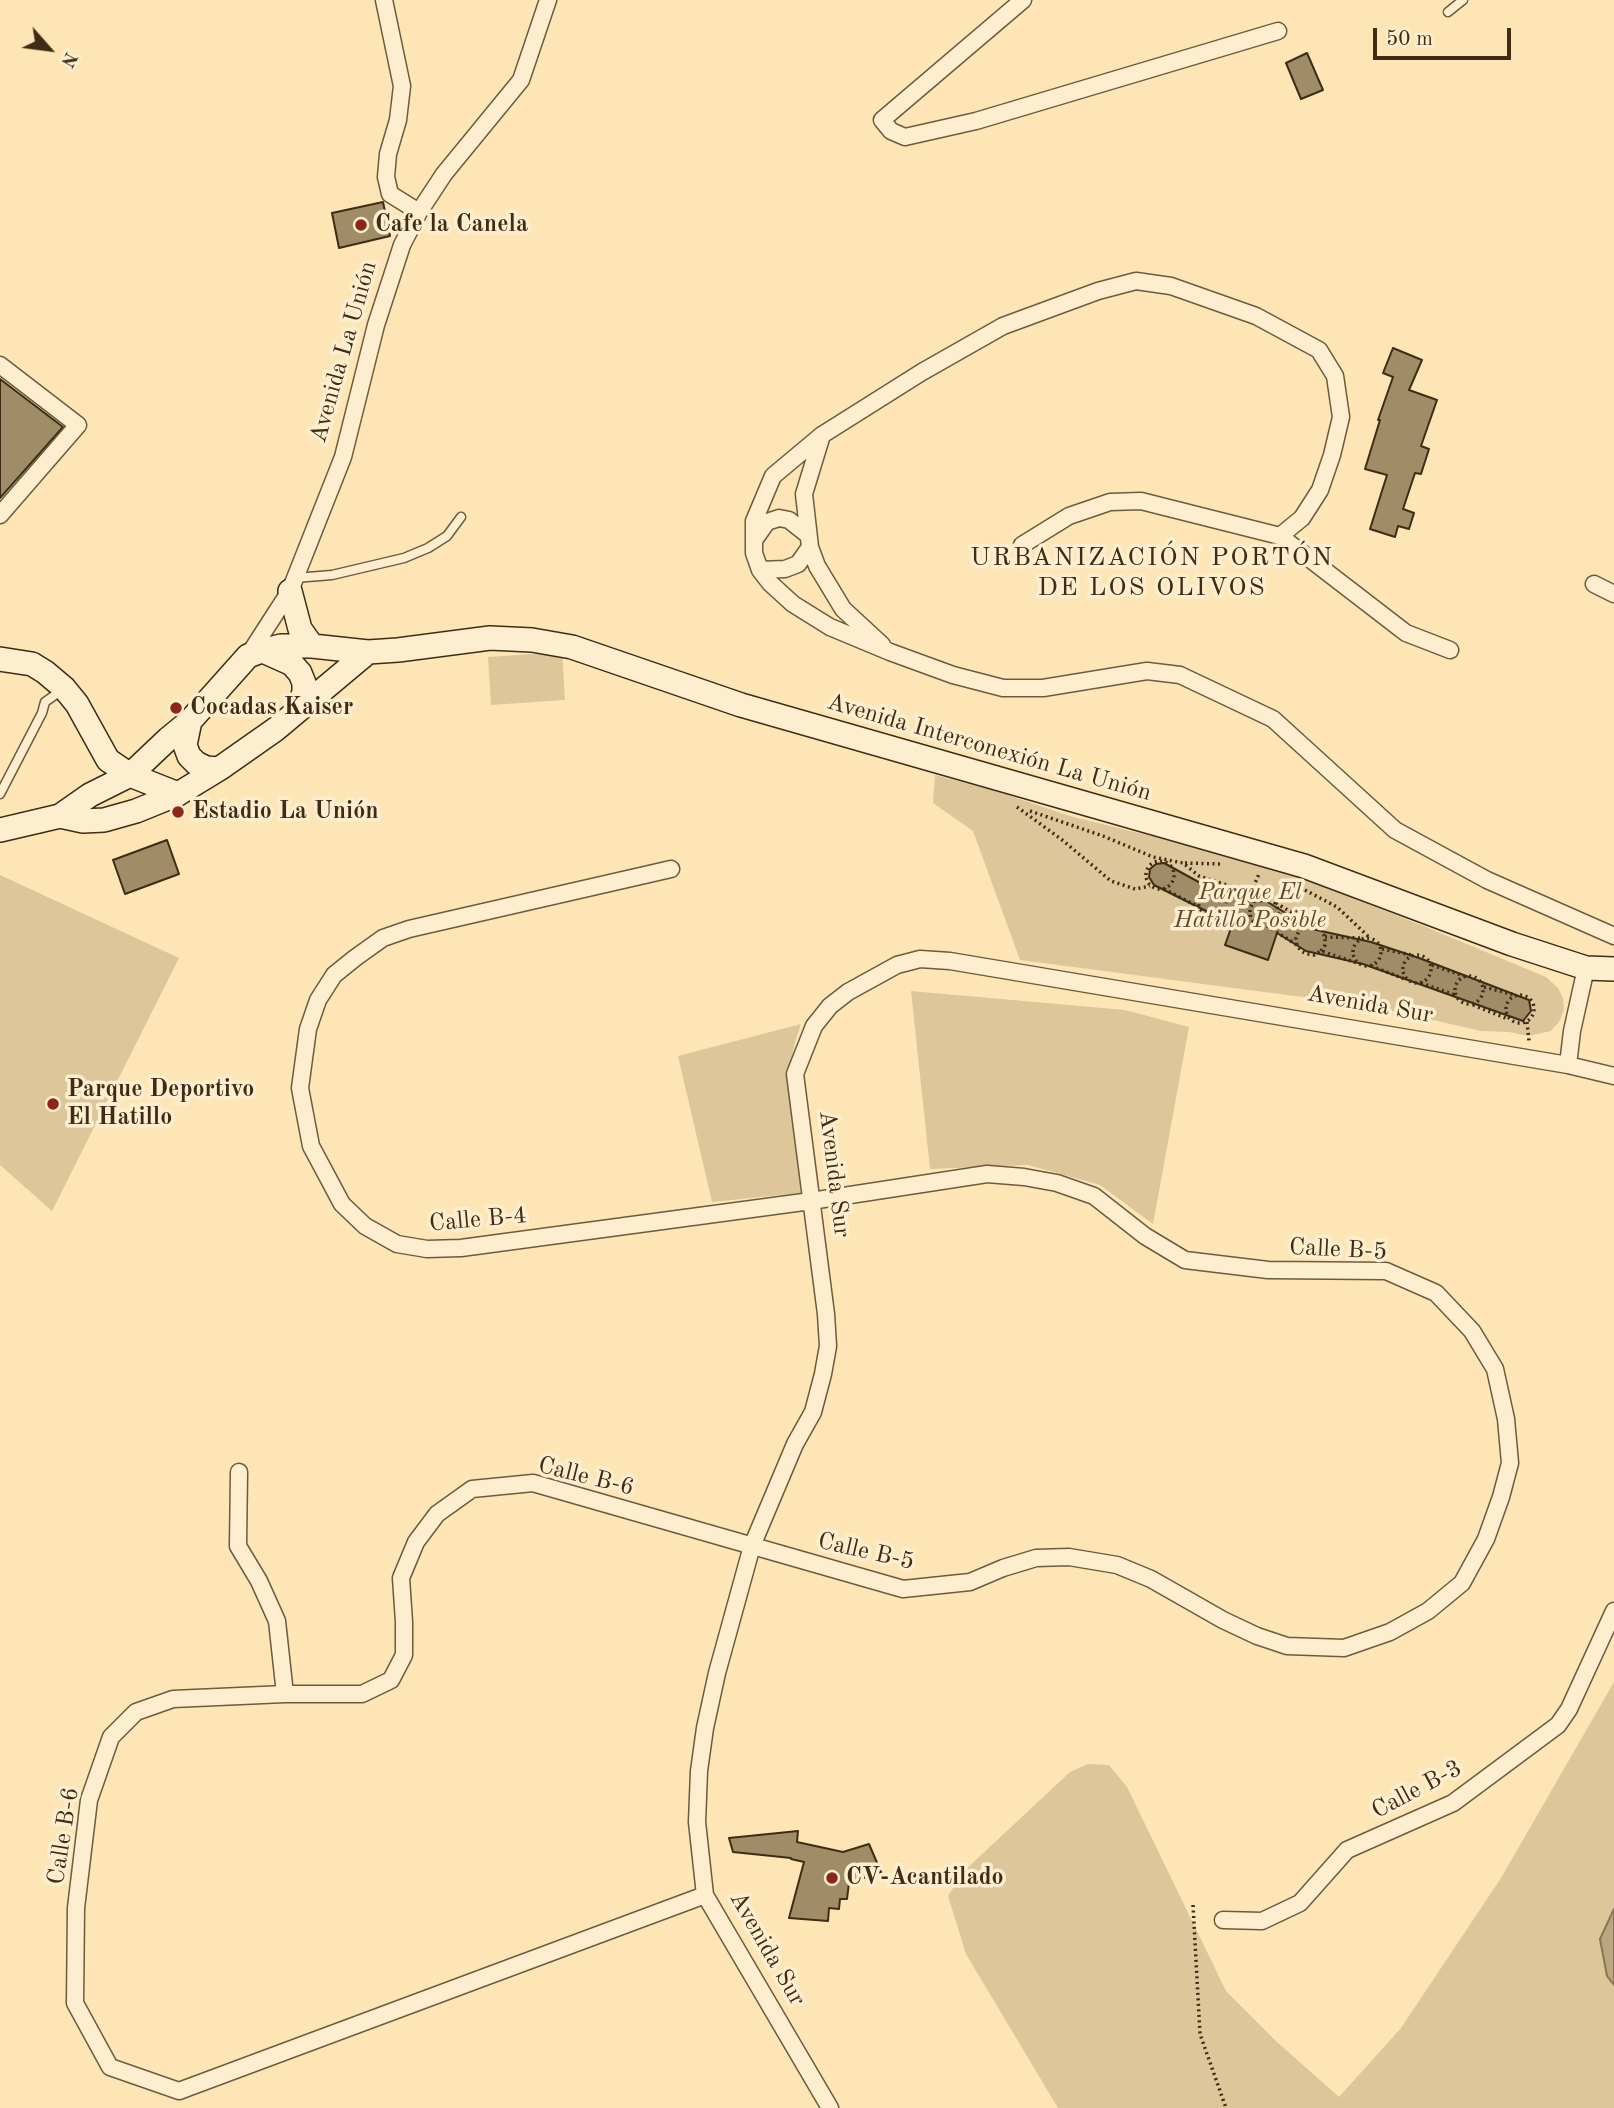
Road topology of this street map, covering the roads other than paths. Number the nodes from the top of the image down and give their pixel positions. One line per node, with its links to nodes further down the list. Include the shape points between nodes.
1 (384, 0): 7 (street, via 402,86 386,177 390,194)
2 (548, 0): 7 (street, Avenida La Unión, via 522,80 444,174)
3 (1023, 0): 6 (street, via 882,120 891,131 905,137 976,121)
4 (1463, 0): 5 (lane)
5 (1448, 12)
6 (1278, 31)
7 (419, 212): 17 (street, Avenida La Unión, via 402,245 376,325 343,457)
8 (0, 365): 10 (street, via 78,425)
9 (822, 435): 12 (street, via 1003,326 1136,281 1171,286 1256,316 1318,350 1335,376 1341,417 1320,490 1302,518); 13 (street, via 773,476 754,522); 14 (street, via 804,494)
10 (0, 515)
11 (461, 517): 17 (lane, via 447,536 404,558)
12 (1280, 536): 15 (street, via 1141,501 1110,502 1069,516); 21 (street, via 1406,633)
13 (753, 541): 14 (street, via 767,522 779,518 789,520); 16 (street)
14 (809, 541): 16 (street, via 798,564); 23 (street, via 817,566 844,609)
15 (1022, 545)
16 (760, 570): 23 (street, via 793,604)
17 (293, 584): 20 (street, via 300,629); 24 (street, Avenida La Unión)
18 (1594, 584): 19 (street)
19 (1614, 594)
20 (312, 646): 22 (street); 24 (street, via 281,646)
21 (1450, 650)
22 (368, 652): 27 (street, Avenida La Unión); 37 (street, Avenida Interconexión La Unión, via 490,638 572,647 741,705 1304,866)
23 (890, 652): 36 (street, via 1003,688 1043,688 1147,671 1180,675 1273,719 1395,830 1487,880)
24 (255, 653): 27 (street, via 292,664 300,673 304,692); 28 (street, Avenida La Unión)
25 (0, 659): 26 (street, via 33,664)
26 (64, 688): 30 (street, via 108,761); 31 (lane, via 45,702)
27 (299, 708): 29 (street, Avenida La Unión)
28 (190, 722): 29 (street, via 185,744 189,756 206,768); 30 (street, Avenida La Unión)
29 (219, 769): 32 (street, Avenida La Unión)
30 (130, 775): 32 (street); 33 (street, Avenida La Unión)
31 (0, 794)
32 (178, 794): 33 (street, Avenida La Unión, via 104,820)
33 (60, 816): 34 (street, Avenida La Unión)
34 (0, 830)
35 (671, 869): 41 (street, Calle B-4, via 409,929 383,938 355,958 334,975 318,1000 308,1029 300,1088 311,1146 342,1204 365,1226 397,1244 427,1249)
36 (1614, 936)
37 (1586, 968): 38 (street); 39 (street)
38 (1614, 969)
39 (1568, 1065): 40 (street, Avenida Sur); 41 (street, Avenida Sur, via 920,959 897,965 848,992 814,1026 795,1074)
40 (1614, 1076)
41 (811, 1201): 43 (street, Avenida Sur, via 828,1346 813,1412); 43 (street, Calle B-5, via 987,1174 1024,1177 1094,1196 1185,1260 1268,1270 1386,1271 1436,1293 1472,1331 1495,1369 1510,1463 1486,1539 1462,1583 1428,1611 1390,1632 1343,1648 1287,1646 1257,1636 1151,1578 1116,1565 1069,1557 1035,1558 970,1582 904,1589)
42 (239, 1472): 45 (street, via 238,1546 277,1621)
43 (752, 1546): 45 (street, Calle B-6, via 534,1483 472,1489 438,1514 416,1542 401,1578 404,1655 391,1680 362,1694); 46 (street, Avenida Sur, via 717,1673 699,1771 697,1822)
44 (1614, 1611): 47 (street, Calle B-3, via 1558,1725 1453,1802 1347,1850 1300,1903 1262,1922)
45 (285, 1694): 46 (street, Calle B-6, via 173,1699 136,1712 110,1737 89,1800 76,1908 75,2003 110,2067 178,2091)
46 (705, 1895): 48 (street, Avenida Sur)
47 (1223, 1920)
48 (830, 2108)

